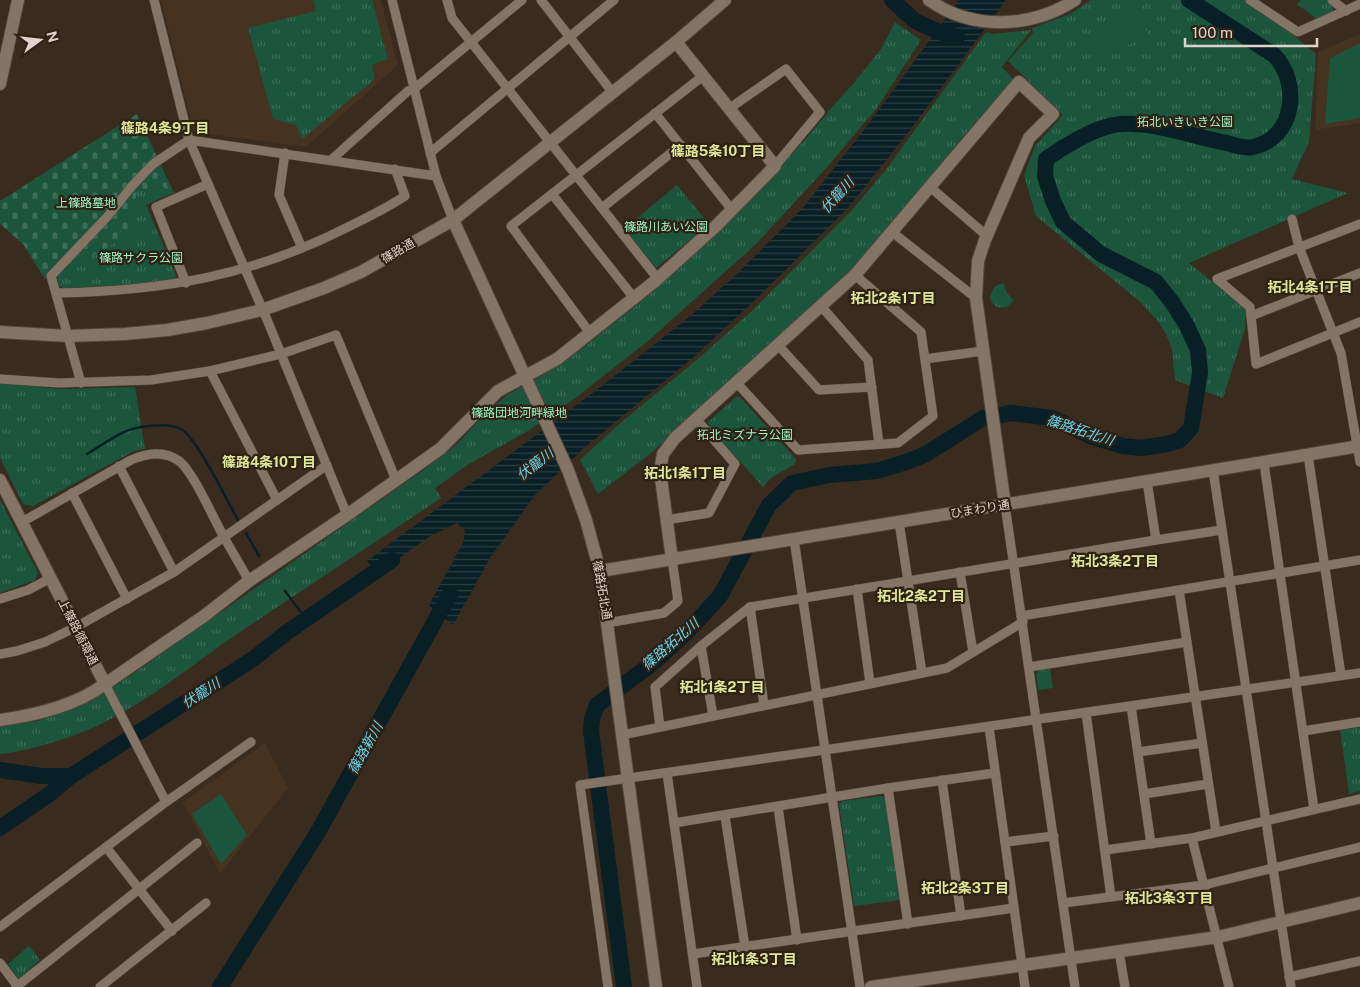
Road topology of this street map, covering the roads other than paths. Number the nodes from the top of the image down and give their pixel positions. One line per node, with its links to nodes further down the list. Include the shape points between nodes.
1 (18, 0): 19 (street)
2 (154, 0): 25 (street)
3 (392, 0): 20 (street)
4 (447, 0): 16 (street, via 452,18)
5 (522, 0): 16 (street)
6 (541, 0): 15 (street)
7 (930, 0): 8 (street, via 949,12 978,20 1005,22 1027,21 1055,12)
8 (1075, 0)
9 (1250, 0): 14 (street, via 1298,32)
10 (1332, 0): 14 (street)
11 (721, 1): 17 (street, 篠路通)
12 (609, 2): 15 (street)
13 (1360, 4): 14 (street)
14 (1346, 11)
15 (570, 38): 21 (street); 22 (street)
16 (471, 42): 20 (street); 21 (street)
17 (676, 42): 18 (street); 22 (street, 篠路通)
18 (703, 76): 23 (street); 24 (street)
19 (0, 84)
20 (414, 89): 29 (street); 30 (street)
21 (508, 89): 26 (street); 29 (street)
22 (613, 93): 26 (street, 篠路通)
23 (730, 108): 31 (street); 31 (street, via 786,69 820,112)
24 (655, 113): 27 (street); 33 (street)
25 (189, 140): 28 (street); 35 (street); 53 (street, via 153,164 51,276)
26 (550, 142): 33 (street); 41 (street, 篠路通)
27 (681, 145): 38 (street); 39 (street)
28 (284, 153): 30 (street); 46 (street, via 279,195)
29 (430, 153): 34 (street)
30 (331, 160): 32 (street)
31 (776, 166): 39 (street)
32 (395, 169): 34 (street); 46 (street, via 404,196)
33 (576, 175): 37 (street); 38 (street)
34 (436, 176): 41 (street)
35 (208, 184): 47 (street); 51 (street, via 156,207)
36 (930, 187): 43 (street); 44 (street); 44 (street, via 1019,82 1053,114 1029,138)
37 (552, 194): 54 (street); 62 (street, via 511,226)
38 (602, 208): 50 (street)
39 (732, 210): 50 (street)
40 (1292, 218): 45 (street)
41 (453, 220): 57 (street, 篠路通, via 362,272); 69 (street, 篠路拓北通)
42 (1360, 224): 45 (street)
43 (892, 232): 49 (street); 55 (street)
44 (987, 236): 55 (street, via 978,261)
45 (1299, 247): 52 (street); 58 (street, via 1217,279 1250,307)
46 (302, 248): 47 (street)
47 (244, 269): 51 (street); 57 (street)
48 (1360, 273): 52 (street)
49 (855, 275): 56 (street); 67 (street, via 921,332)
50 (658, 279): 54 (street)
51 (186, 283): 53 (street)
52 (1316, 290): 58 (street); 61 (street)
53 (56, 292): 63 (street)
54 (634, 298): 62 (street)
55 (976, 298): 65 (street)
56 (821, 306): 64 (street); 73 (street, via 868,360)
57 (262, 310): 63 (street, 篠路通, via 167,330); 66 (street)
58 (1251, 316): 61 (street, via 1256,364)
59 (1360, 322): 61 (street)
60 (0, 332): 63 (street, 篠路通)
61 (1333, 332): 76 (street, via 1342,353)
62 (590, 334): 69 (street)
63 (67, 336): 72 (street)
64 (778, 345): 71 (street); 73 (street, via 820,390)
65 (983, 351): 67 (street); 88 (street)
66 (281, 354): 68 (street); 80 (street); 84 (street, via 336,335)
67 (925, 358): 75 (street, via 933,416 898,443)
68 (210, 371): 72 (street, via 151,380); 87 (street)
69 (525, 378): 84 (street, via 498,391 440,449); 101 (street, 篠路拓北通, via 568,470)
70 (0, 379): 72 (street)
71 (736, 382): 74 (street); 75 (street, via 798,450)
72 (81, 383)
73 (872, 387): 75 (street)
74 (696, 419): 90 (street, via 663,454 660,471); 90 (street, via 736,464 709,513)
75 (879, 444)
76 (1359, 447): 77 (street, ひまわり通); 78 (street)
77 (1308, 455): 79 (street, ひまわり通); 100 (street)
78 (1360, 462)
79 (1264, 463): 82 (street, ひまわり通); 104 (street)
80 (327, 465): 87 (street); 89 (street)
81 (119, 466): 86 (street); 94 (street, via 144,454 156,453 180,461 190,473); 102 (street)
82 (1213, 470): 85 (street, ひまわり通); 93 (street)
83 (0, 480): 91 (street, 上篠路循環通)
84 (396, 480): 89 (street)
85 (1147, 481): 88 (street, ひまわり通); 96 (street)
86 (72, 493): 91 (street); 113 (street)
87 (277, 500): 94 (street)
88 (1005, 505): 92 (street, ひまわり通); 99 (street)
89 (347, 515): 107 (street)
90 (666, 520): 97 (street)
91 (22, 522): 105 (street, 上篠路循環通)
92 (899, 522): 95 (street, ひまわり通); 106 (street)
93 (1222, 530): 96 (street); 108 (street)
94 (224, 537): 102 (street); 107 (street)
95 (794, 539): 97 (street, ひまわり通); 111 (street)
96 (1156, 540): 99 (street)
97 (672, 559): 101 (street, ひまわり通); 116 (street, via 678,601 664,613)
98 (1360, 560): 100 (street)
99 (1014, 564): 103 (street); 115 (street)
100 (1325, 566): 104 (street); 125 (street)
101 (600, 571): 116 (street, 篠路拓北通)
102 (174, 572): 113 (street)
103 (960, 572): 106 (street); 120 (street)
104 (1279, 573): 108 (street); 126 (street)
105 (51, 578): 112 (street); 117 (street, 上篠路循環通)
106 (908, 580): 109 (street); 123 (street)
107 (249, 581): 128 (street)
108 (1230, 582): 110 (street); 129 (street)
109 (857, 589): 111 (street); 127 (street)
110 (1179, 590): 115 (street); 118 (street)
111 (803, 598): 114 (street); 130 (street)
112 (0, 599)
113 (127, 599): 117 (street)
114 (750, 607): 119 (street); 132 (street)
115 (1022, 619): 120 (street); 122 (street)
116 (608, 624): 142 (street, 篠路拓北通)
117 (76, 627): 121 (street, via 45,642); 128 (street, 上篠路循環通)
118 (1187, 642): 122 (street); 131 (street)
119 (701, 646): 135 (street); 139 (street, via 655,687)
120 (973, 652): 123 (street, via 947,668)
121 (0, 654)
122 (1029, 668): 137 (street)
123 (922, 673): 127 (street)
124 (1360, 673): 125 (street)
125 (1341, 675): 126 (street)
126 (1296, 682): 129 (street); 141 (street)
127 (870, 683): 130 (street)
128 (105, 684): 136 (street, via 96,691 35,715); 156 (street)
129 (1245, 688): 131 (street); 160 (street)
130 (817, 694): 132 (street); 145 (street)
131 (1194, 696): 133 (street); 144 (street)
132 (764, 705): 135 (street)
133 (1132, 706): 134 (street); 146 (street)
134 (1086, 713): 137 (street); 170 (street)
135 (713, 716): 139 (street)
136 (0, 720)
137 (1037, 720): 140 (street); 163 (street)
138 (1360, 722): 141 (street)
139 (660, 727): 142 (street)
140 (989, 727): 145 (street); 148 (street)
141 (1303, 731): 158 (street)
142 (622, 735): 149 (street, 篠路拓北通)
143 (250, 742): 156 (street)
144 (1202, 743): 146 (street); 151 (street)
145 (825, 750): 147 (street); 154 (street)
146 (1138, 752): 153 (street)
147 (667, 773): 149 (street); 161 (street)
148 (995, 773): 150 (street); 165 (street)
149 (628, 779): 197 (street, via 580,785); 198 (street, 篠路拓北通)
150 (942, 780): 152 (street); 179 (street)
151 (1208, 784): 153 (street); 162 (street)
152 (888, 788): 154 (street); 181 (street)
153 (1144, 794): 167 (street)
154 (832, 798): 157 (street); 184 (street)
155 (1360, 799): 158 (street)
156 (166, 802): 168 (street)
157 (778, 807): 159 (street); 186 (street)
158 (1314, 809): 160 (street)
159 (725, 816): 161 (street); 187 (street)
160 (1266, 820): 162 (street); 171 (street)
161 (674, 823): 189 (street)
162 (1216, 832): 164 (street)
163 (1054, 836): 165 (street); 176 (street)
164 (1192, 838): 167 (street); 172 (street)
165 (1005, 842): 178 (street)
166 (197, 843): 173 (street)
167 (1152, 844): 170 (street)
168 (106, 847): 173 (street); 182 (street)
169 (1360, 847): 171 (street)
170 (1105, 850): 174 (street)
171 (1274, 868): 172 (street); 180 (street)
172 (1204, 885): 174 (street); 185 (street)
173 (139, 889): 183 (street); 195 (street)
174 (1111, 897): 176 (street)
175 (206, 903): 183 (street)
176 (1063, 903): 190 (street)
177 (1360, 904): 180 (street)
178 (1014, 908): 179 (street); 193 (street)
179 (961, 916): 181 (street)
180 (1282, 922): 185 (street); 194 (street)
181 (908, 924): 184 (street)
182 (0, 928)
183 (172, 931): 196 (street)
184 (852, 932): 186 (street); 200 (street)
185 (1218, 937): 188 (street); 205 (street)
186 (797, 940): 187 (street)
187 (745, 947): 189 (street)
188 (1119, 951): 190 (street); 204 (street)
189 (693, 954): 199 (street)
190 (1071, 958): 193 (street); 203 (street)
191 (1360, 962): 194 (street)
192 (0, 963): 195 (street)
193 (1022, 965): 201 (street); 202 (street)
194 (1289, 977): 206 (street)
195 (17, 987)
196 (100, 987)
197 (608, 987)
198 (656, 987)
199 (698, 987)
200 (860, 987)
201 (871, 987)
202 (1025, 987)
203 (1076, 987)
204 (1125, 987)
205 (1229, 987)
206 (1291, 987)

